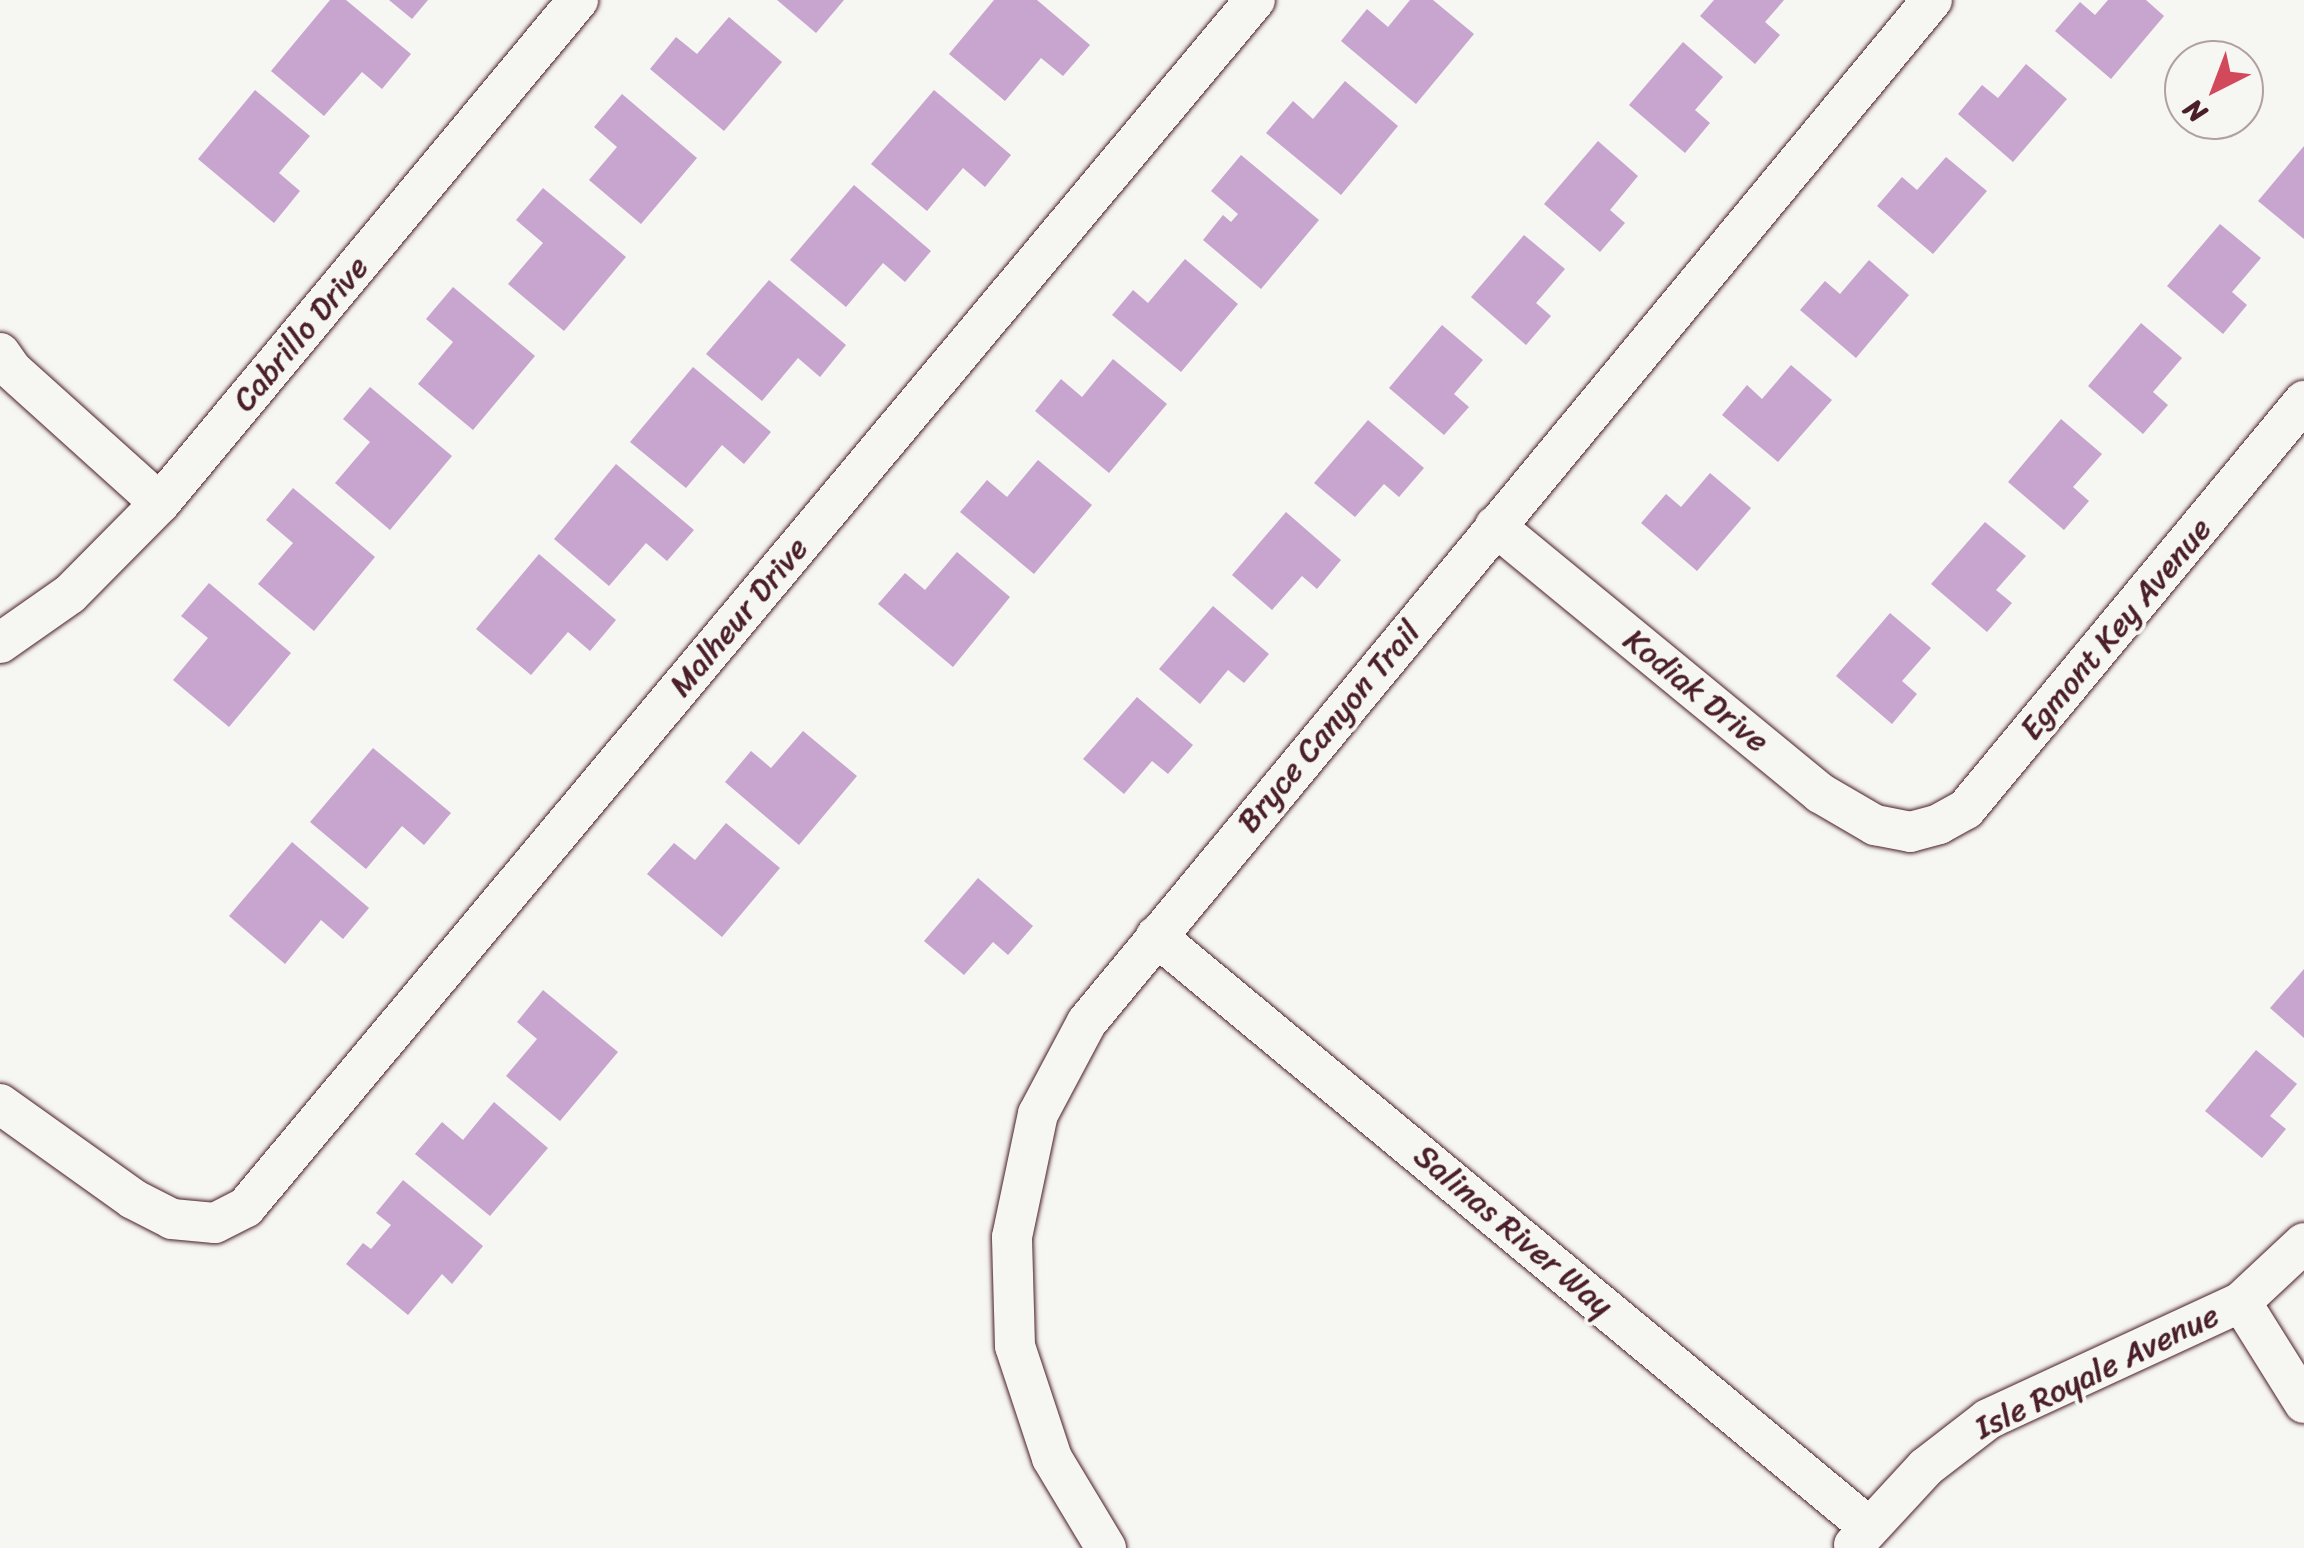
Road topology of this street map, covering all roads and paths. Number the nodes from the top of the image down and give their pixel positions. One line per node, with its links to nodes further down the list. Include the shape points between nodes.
1 (578, 0): 6 (street, Cabrillo Drive)
2 (1255, 0): 11 (street, Malheur Drive, via 246,1207 216,1223 172,1219 133,1199)
3 (1932, 0): 7 (street, Bryce Canyon Trail)
4 (0, 353): 6 (street)
5 (2304, 402): 9 (street, Egmont Key Avenue, via 1966,809)
6 (160, 502): 8 (street, Cabrillo Drive, via 70,594)
7 (1495, 526): 9 (street, Kodiak Drive, via 1820,793 1876,825); 10 (street, Bryce Canyon Trail)
8 (0, 643)
9 (1910, 832)
10 (1156, 936): 15 (street, Salinas River Way); 16 (street, Bryce Canyon Trail, via 1087,1022 1038,1114 1012,1236 1015,1346 1052,1458)
11 (0, 1104)
12 (2304, 1243): 13 (street, Isle Royale Avenue)
13 (2241, 1302): 14 (street); 15 (street, Isle Royale Avenue, via 1988,1419 1926,1467)
14 (2304, 1402)
15 (1861, 1537)
16 (1106, 1548)

